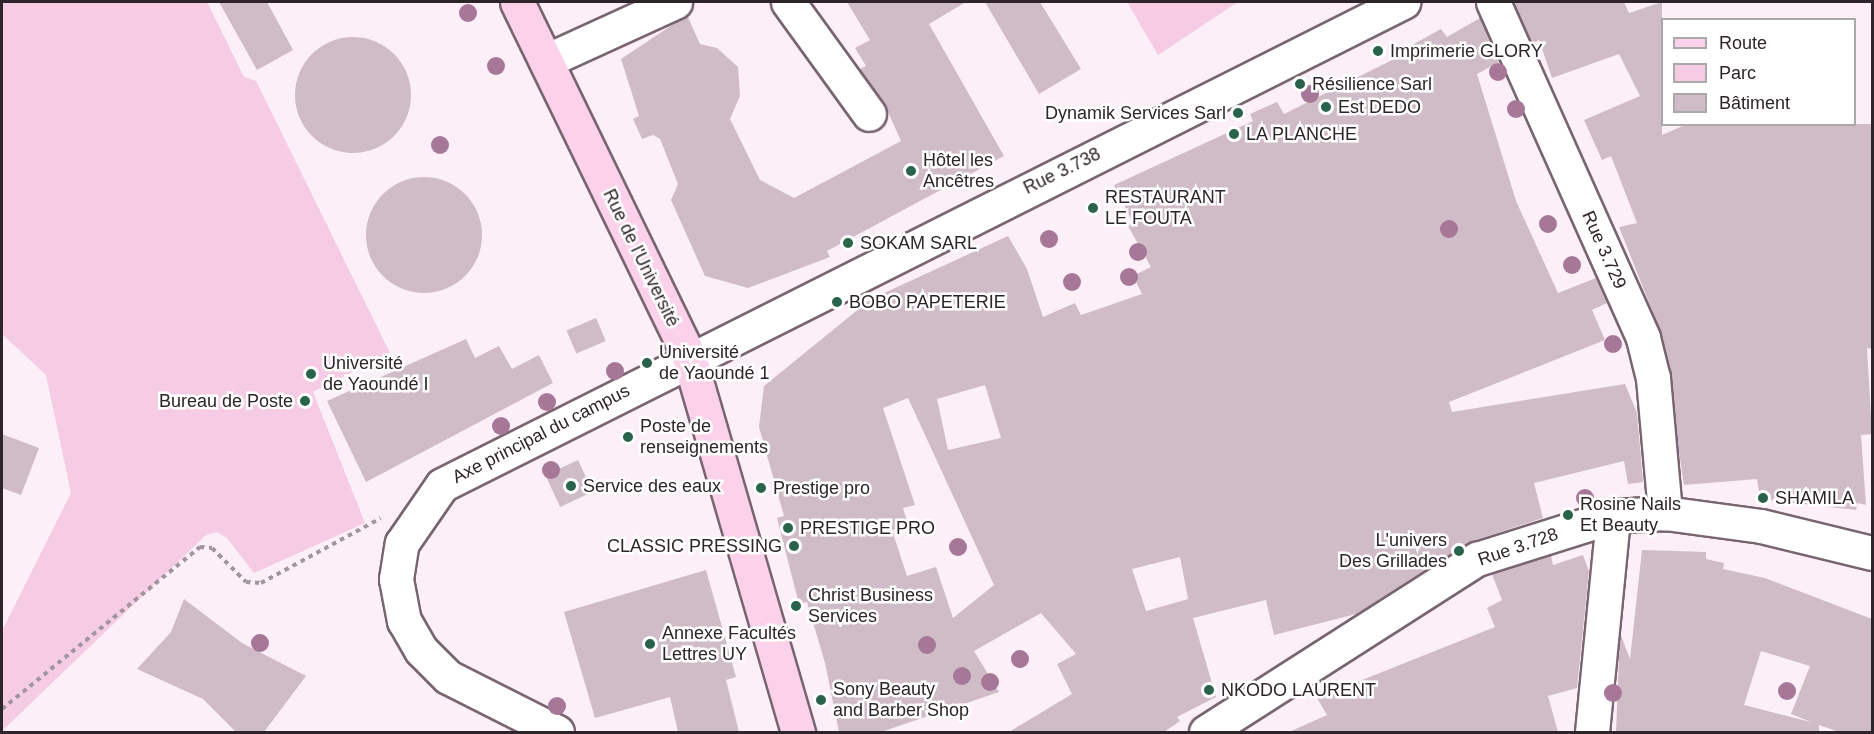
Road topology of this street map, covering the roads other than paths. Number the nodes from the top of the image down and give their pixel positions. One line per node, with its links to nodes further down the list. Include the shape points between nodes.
1 (517, 2): 6 (main road, Rue de l'Université)
2 (675, 2): 6 (street)
3 (788, 2): 7 (street)
4 (1403, 2): 8 (street, Rue 3.738)
5 (1492, 2): 9 (street, Rue 3.729, via 1643,338 1653,378)
6 (546, 61): 8 (main road, Rue de l'Université)
7 (869, 114)
8 (689, 357): 12 (street, Axe principal du campus, via 442,485 402,543 396,579 402,611 421,650 448,676); 13 (main road, Rue de l'Université)
9 (1665, 513): 10 (street, Rue 3.728); 11 (street, Rue 3.728, via 1761,526)
10 (1613, 516): 14 (street, Rue 3.728, via 1476,559); 15 (street)
11 (1872, 553)
12 (557, 732)
13 (798, 732)
14 (1206, 732)
15 (1592, 732)

